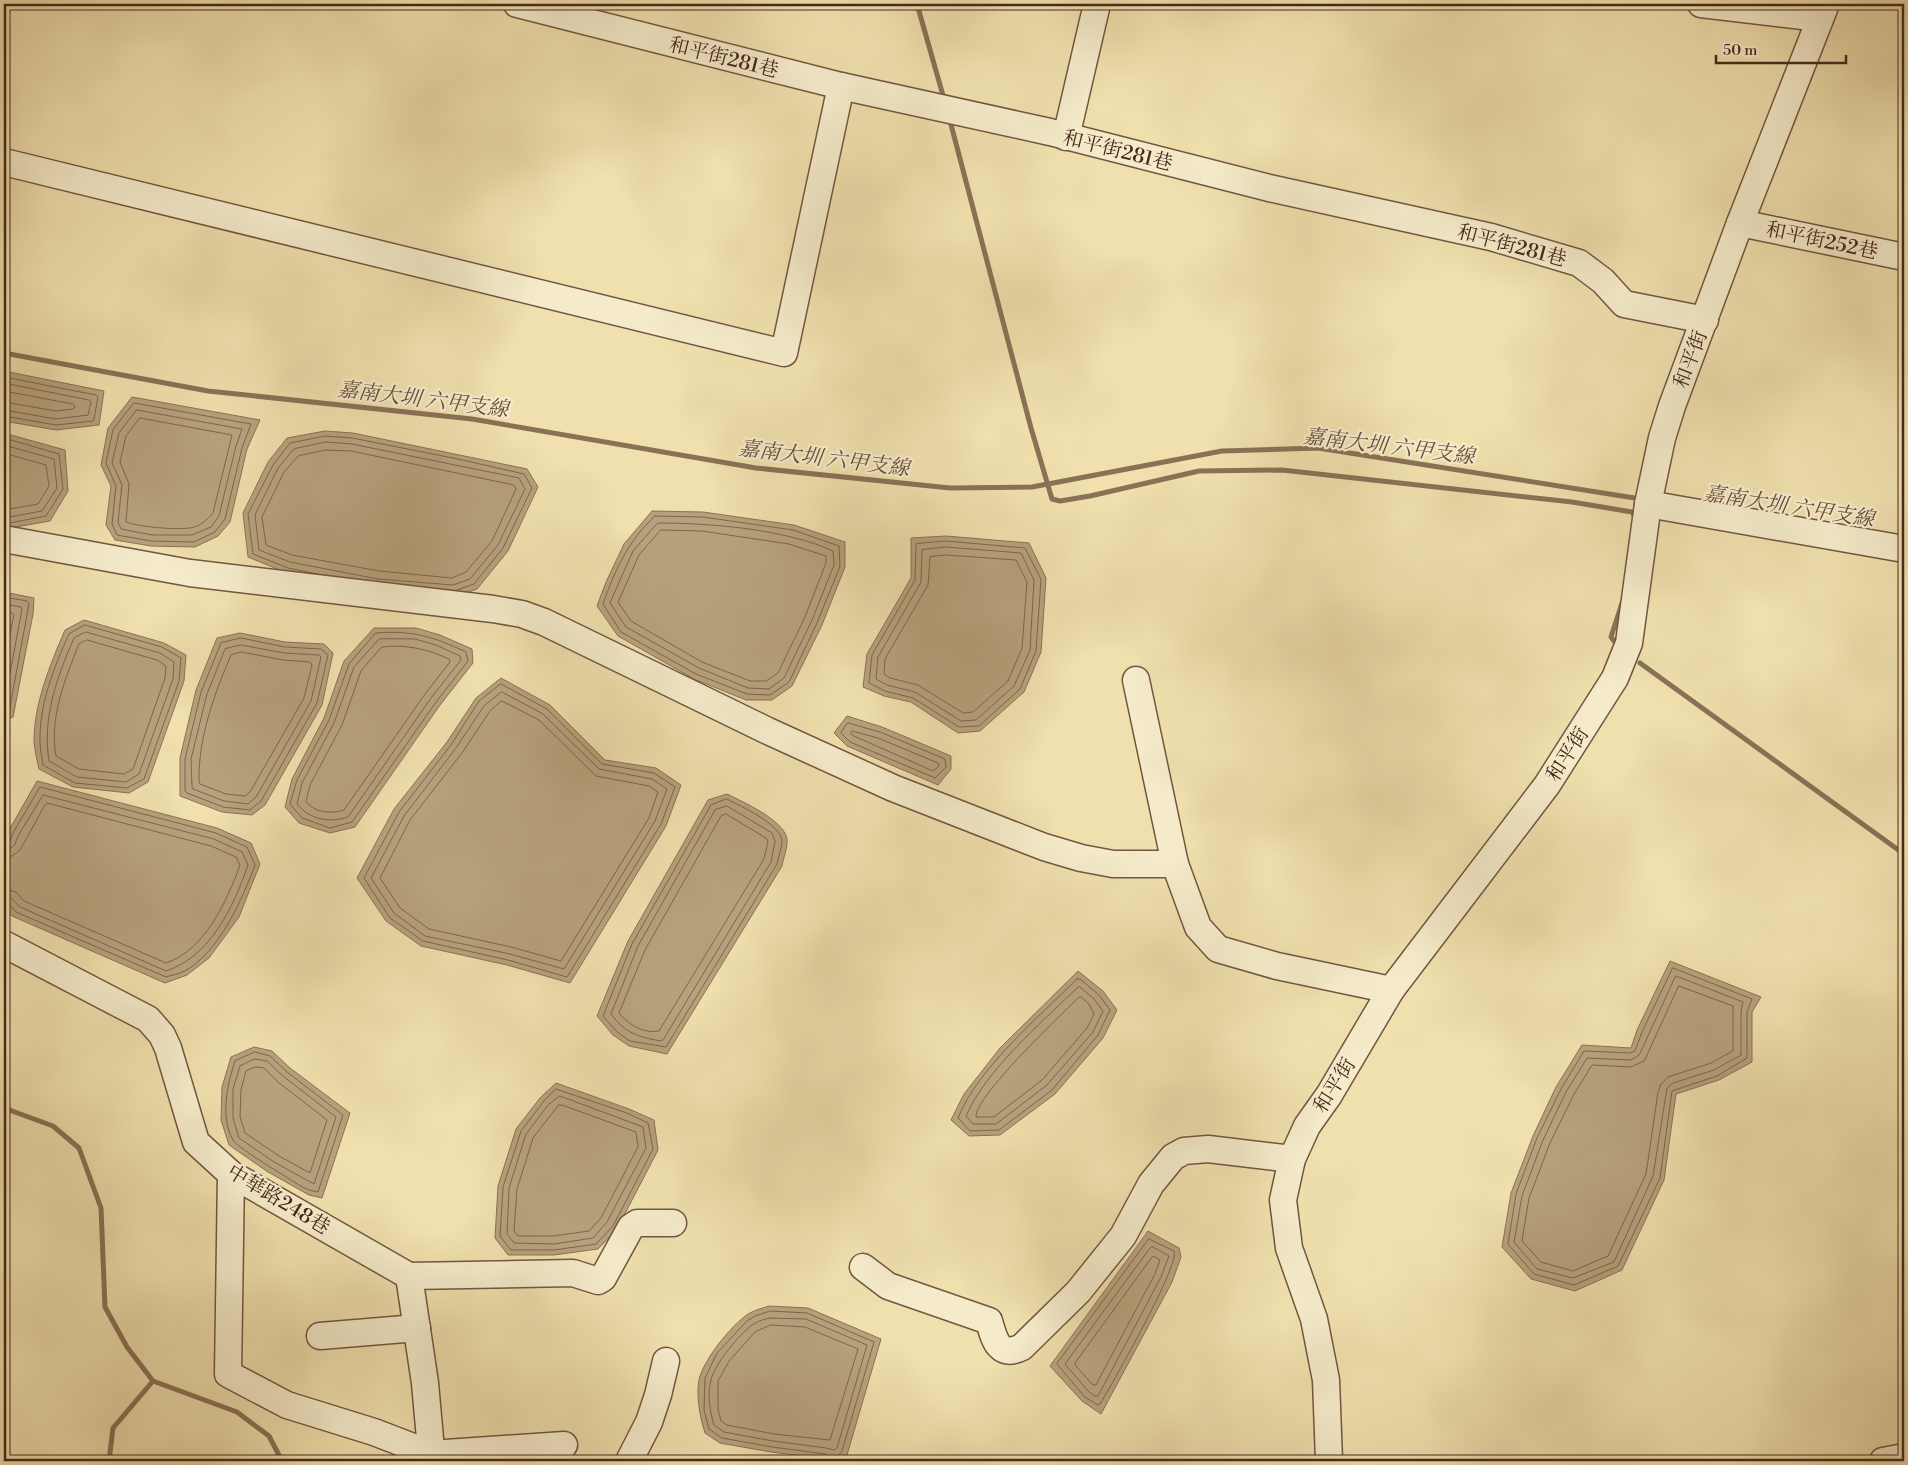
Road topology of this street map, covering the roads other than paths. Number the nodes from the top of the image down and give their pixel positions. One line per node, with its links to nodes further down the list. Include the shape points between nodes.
1 (517, 4): 5 (street, 和平街281巷)
2 (1097, 4): 6 (street)
3 (1701, 4): 4 (street)
4 (1823, 11): 8 (street, 和平街)
5 (841, 86): 6 (street, 和平街281巷); 7 (street, via 784,353)
6 (1066, 136): 10 (street, 和平街281巷, via 1268,188 1491,237 1580,262 1604,281 1624,304)
7 (4, 162)
8 (1740, 223): 9 (street, 和平街252巷); 10 (street, 和平街)
9 (1904, 257)
10 (1705, 320): 11 (street, 和平街, via 1662,438)
11 (1648, 504): 13 (street); 17 (street, 和平街, via 1629,643 1615,678 1547,785)
12 (4, 539): 15 (street, via 190,573 522,614 893,788 1044,847 1114,864)
13 (1904, 549)
14 (1136, 680): 15 (street)
15 (1175, 864): 17 (street, via 1198,927 1218,949 1277,966)
16 (4, 944): 19 (street, 中華路248巷, via 148,1019 168,1048 196,1142)
17 (1391, 990): 18 (street, 和平街, via 1308,1126)
18 (1292, 1159): 21 (street, via 1208,1149 1184,1151 1173,1157 1151,1184 1122,1236 1078,1292 1016,1350 1001,1348 995,1342 989,1321 983,1317 888,1286); 30 (street, 和平街, via 1283,1200 1288,1248 1314,1319 1326,1380)
19 (230, 1174): 22 (street, 中華路248巷); 28 (street, via 228,1374 287,1405 374,1432)
20 (673, 1223): 22 (street, via 637,1223 631,1227 603,1278 598,1281 574,1273)
21 (863, 1267)
22 (409, 1276): 23 (street)
23 (417, 1328): 24 (street); 28 (street)
24 (320, 1336)
25 (666, 1361): 29 (street, via 649,1422)
26 (564, 1445): 28 (street)
27 (1904, 1457): 31 (street)
28 (432, 1458)
29 (629, 1461)
30 (1329, 1461)
31 (1883, 1461)

